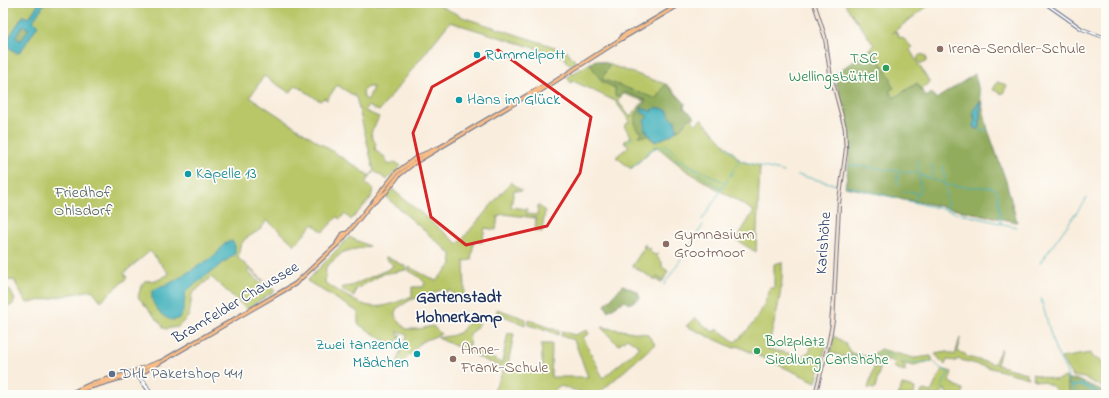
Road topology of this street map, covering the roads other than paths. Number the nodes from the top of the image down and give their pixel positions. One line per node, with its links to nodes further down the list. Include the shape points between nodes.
1 (682, 3): 5 (main road, Bramfelder Chaussee, via 418,159 402,172 296,284 197,342)
2 (814, 3): 8 (main road, Karlshöhe, via 825,37 829,69 845,132 846,156 829,341)
3 (1045, 3): 4 (street, via 1082,29)
4 (1106, 38)
5 (137, 373): 6 (main road, Bramfelder Chaussee); 7 (street)
6 (67, 395)
7 (152, 395)
8 (815, 395)

